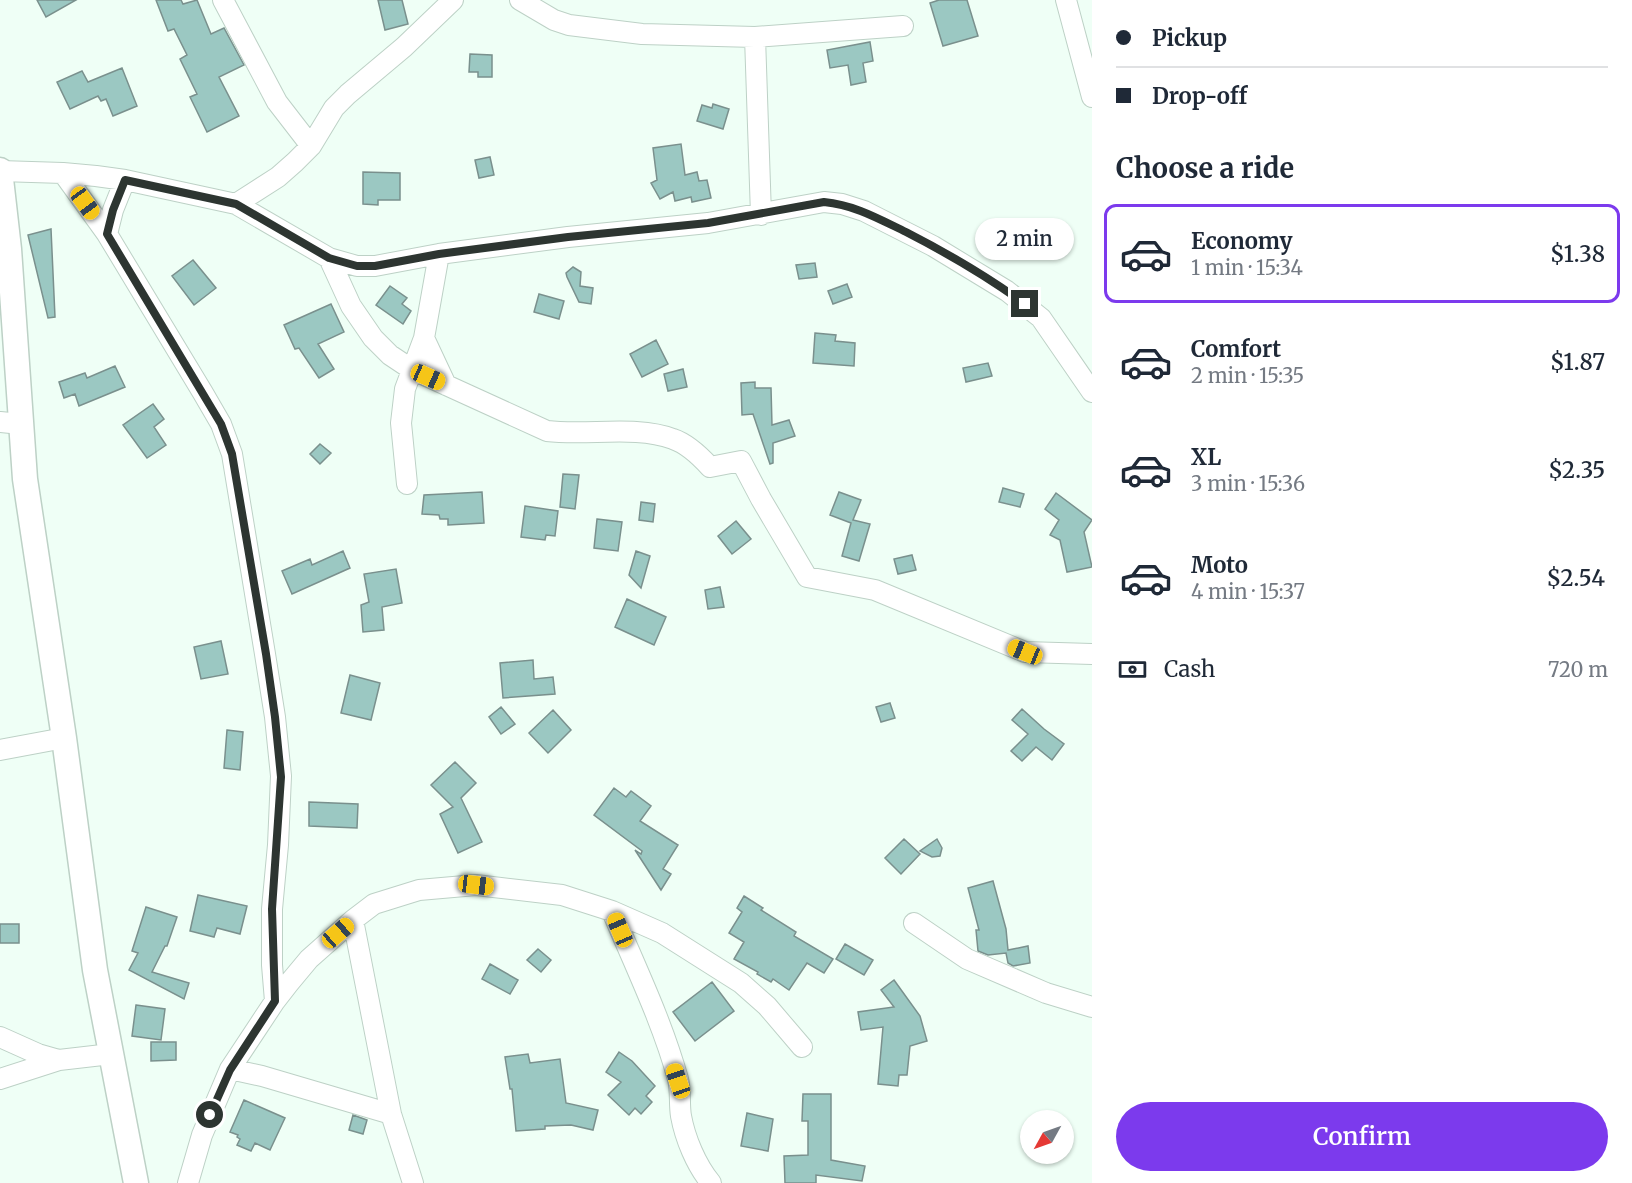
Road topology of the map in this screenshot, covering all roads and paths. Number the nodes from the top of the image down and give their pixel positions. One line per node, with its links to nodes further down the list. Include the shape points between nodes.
1 (223, 0): 8 (street, via 277,102)
2 (453, 0): 8 (street, via 334,108)
3 (520, 0): 6 (street, via 568,25 642,34)
4 (1066, 0): 7 (street)
5 (903, 26): 6 (street)
6 (755, 37): 13 (street)
7 (1092, 97)
8 (310, 146): 12 (street, via 278,177)
9 (0, 170): 10 (street); 21 (street, via 9,249)
10 (63, 173): 11 (street); 14 (street)
11 (125, 180): 12 (street); 14 (street)
12 (236, 204): 16 (street)
13 (760, 215): 15 (street); 20 (street, via 824,202 842,204 933,246 1007,291 1041,318)
14 (107, 234): 29 (street, via 221,424 232,454 266,654 281,777 272,909)
15 (439, 254): 16 (street, via 375,266 357,266); 17 (street)
16 (329, 258): 18 (street, via 351,306 373,338)
17 (424, 338): 18 (street); 19 (street)
18 (411, 369): 19 (street); 22 (street, via 401,423)
19 (446, 385): 23 (street, via 547,431 651,434 674,439 711,467 741,461 807,577 875,590 1025,652)
20 (1092, 392)
21 (11, 423): 24 (street, via 25,479)
22 (407, 484)
23 (1092, 654)
24 (64, 738): 25 (street); 33 (street)
25 (0, 750)
26 (612, 911): 27 (street, via 562,895 476,885 419,890 393,897 374,904); 32 (street, via 662,933 741,983); 41 (street, via 660,1027 678,1081 686,1133)
27 (353, 920): 29 (street, via 309,959); 37 (street)
28 (914, 923): 30 (street, via 967,959)
29 (275, 1001): 35 (street)
30 (1092, 1008)
31 (0, 1037): 34 (street)
32 (802, 1047)
33 (111, 1054): 34 (street); 38 (street)
34 (59, 1060): 36 (street)
35 (230, 1070): 37 (street); 39 (street, via 202,1135)
36 (0, 1079)
37 (391, 1114): 40 (street)
38 (136, 1183)
39 (188, 1183)
40 (413, 1183)
41 (711, 1183)

